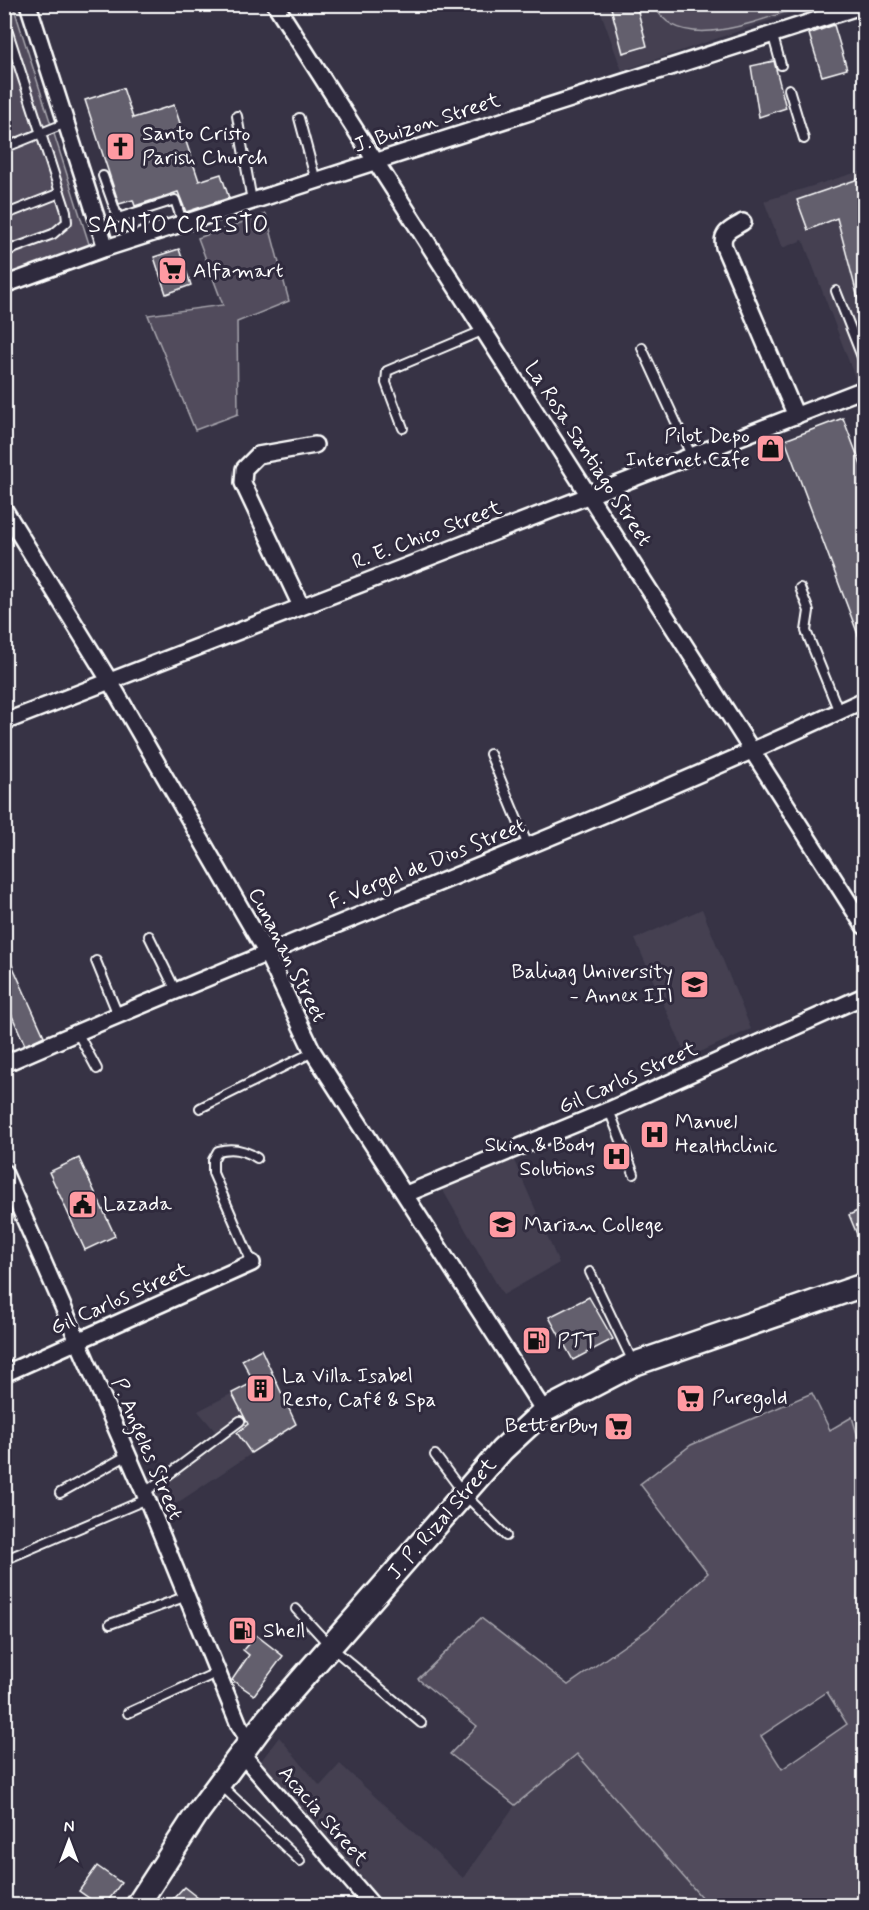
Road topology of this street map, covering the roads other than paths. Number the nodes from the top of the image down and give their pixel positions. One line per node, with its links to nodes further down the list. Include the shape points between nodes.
1 (28, 4): 11 (street)
2 (276, 4): 15 (street, La Rosa Santiago Street)
3 (864, 5): 5 (street, J. Buizon Street)
4 (4, 20): 6 (lane)
5 (773, 36): 7 (lane); 15 (street, J. Buizon Street)
6 (8, 45): 12 (lane)
7 (782, 65)
8 (789, 89): 13 (lane)
9 (237, 116): 19 (lane)
10 (299, 118): 17 (lane)
11 (66, 123): 12 (lane); 23 (street)
12 (40, 134): 14 (lane); 18 (lane)
13 (804, 139)
14 (4, 147)
15 (376, 161): 17 (street, J. Buizon Street); 27 (street, La Rosa Santiago Street)
16 (103, 176): 22 (lane, via 118,218 175,200)
17 (317, 182): 19 (street, J. Buizon Street)
18 (60, 194): 20 (lane); 24 (lane, via 67,222 61,230)
19 (253, 203): 22 (street, J. Buizon Street)
20 (4, 216)
21 (743, 222): 31 (street, via 724,234 724,247)
22 (183, 224): 23 (street, J. Buizon Street)
23 (106, 248): 25 (street, J. Buizon Street)
24 (4, 252)
25 (4, 285)
26 (836, 291): 29 (lane)
27 (482, 331): 32 (lane, via 387,371 386,383); 35 (street, La Rosa Santiago Street)
28 (642, 348): 34 (lane)
29 (864, 362)
30 (864, 389): 31 (street, R. E. Chico Street)
31 (796, 416): 34 (street, R. E. Chico Street)
32 (403, 428)
33 (315, 445): 38 (street, via 258,455 244,469 243,483)
34 (692, 457): 35 (street, R. E. Chico Street)
35 (591, 495): 38 (street, R. E. Chico Street); 43 (street, La Rosa Santiago Street)
36 (4, 509): 39 (street, Cunanan Street)
37 (801, 588): 41 (lane, via 809,610 806,631)
38 (301, 606): 39 (street, R. E. Chico Street)
39 (109, 680): 42 (street, R. E. Chico Street); 48 (street, Cunanan Street)
40 (864, 700): 41 (street, F. Vergel de Dios Street)
41 (838, 712): 43 (street, F. Vergel de Dios Street)
42 (4, 722)
43 (753, 749): 45 (street, F. Vergel de Dios Street); 46 (street, La Rosa Santiago Street)
44 (490, 754): 45 (lane)
45 (528, 846): 48 (street, F. Vergel de Dios Street)
46 (864, 926)
47 (149, 936): 50 (lane)
48 (266, 952): 50 (street, F. Vergel de Dios Street); 54 (street, Cunanan Street)
49 (96, 961): 52 (lane)
50 (176, 991): 52 (street, F. Vergel de Dios Street)
51 (864, 996): 58 (street, Gil Carlos Street)
52 (118, 1015): 53 (street, F. Vergel de Dios Street)
53 (77, 1032): 55 (street, F. Vergel de Dios Street); 56 (lane)
54 (313, 1052): 57 (lane); 62 (street, Cunanan Street)
55 (4, 1064)
56 (98, 1069)
57 (200, 1108)
58 (609, 1110): 61 (lane); 62 (street, Gil Carlos Street)
59 (257, 1158): 63 (lane, via 228,1148 218,1151 213,1160 213,1173)
60 (4, 1172): 66 (street, P. Angeles Street)
61 (634, 1174)
62 (406, 1194): 69 (street, Cunanan Street)
63 (252, 1263): 66 (street, Gil Carlos Street)
64 (590, 1272): 67 (lane)
65 (864, 1285): 67 (main road, J. P. Rizal Street)
66 (77, 1340): 68 (street, Gil Carlos Street); 71 (street, P. Angeles Street)
67 (634, 1364): 69 (main road, J. P. Rizal Street)
68 (4, 1374)
69 (544, 1412): 74 (main road, J. P. Rizal Street, via 502,1450)
70 (240, 1421): 75 (lane)
71 (128, 1455): 73 (lane); 75 (street, P. Angeles Street)
72 (435, 1455): 74 (lane)
73 (60, 1493)
74 (465, 1495): 76 (lane); 81 (main road, J. P. Rizal Street)
75 (145, 1496): 77 (lane); 78 (street, P. Angeles Street)
76 (506, 1536)
77 (4, 1560)
78 (187, 1596): 80 (lane); 82 (street, P. Angeles Street)
79 (296, 1609): 81 (lane)
80 (110, 1624)
81 (330, 1646): 84 (lane); 85 (main road, J. P. Rizal Street)
82 (218, 1672): 83 (lane); 85 (street, P. Angeles Street)
83 (128, 1713)
84 (421, 1723)
85 (245, 1748): 86 (main road, J. P. Rizal Street); 89 (street, Acacia Street)
86 (219, 1783): 87 (lane); 88 (main road, J. P. Rizal Street)
87 (300, 1861)
88 (137, 1905)
89 (373, 1905)

